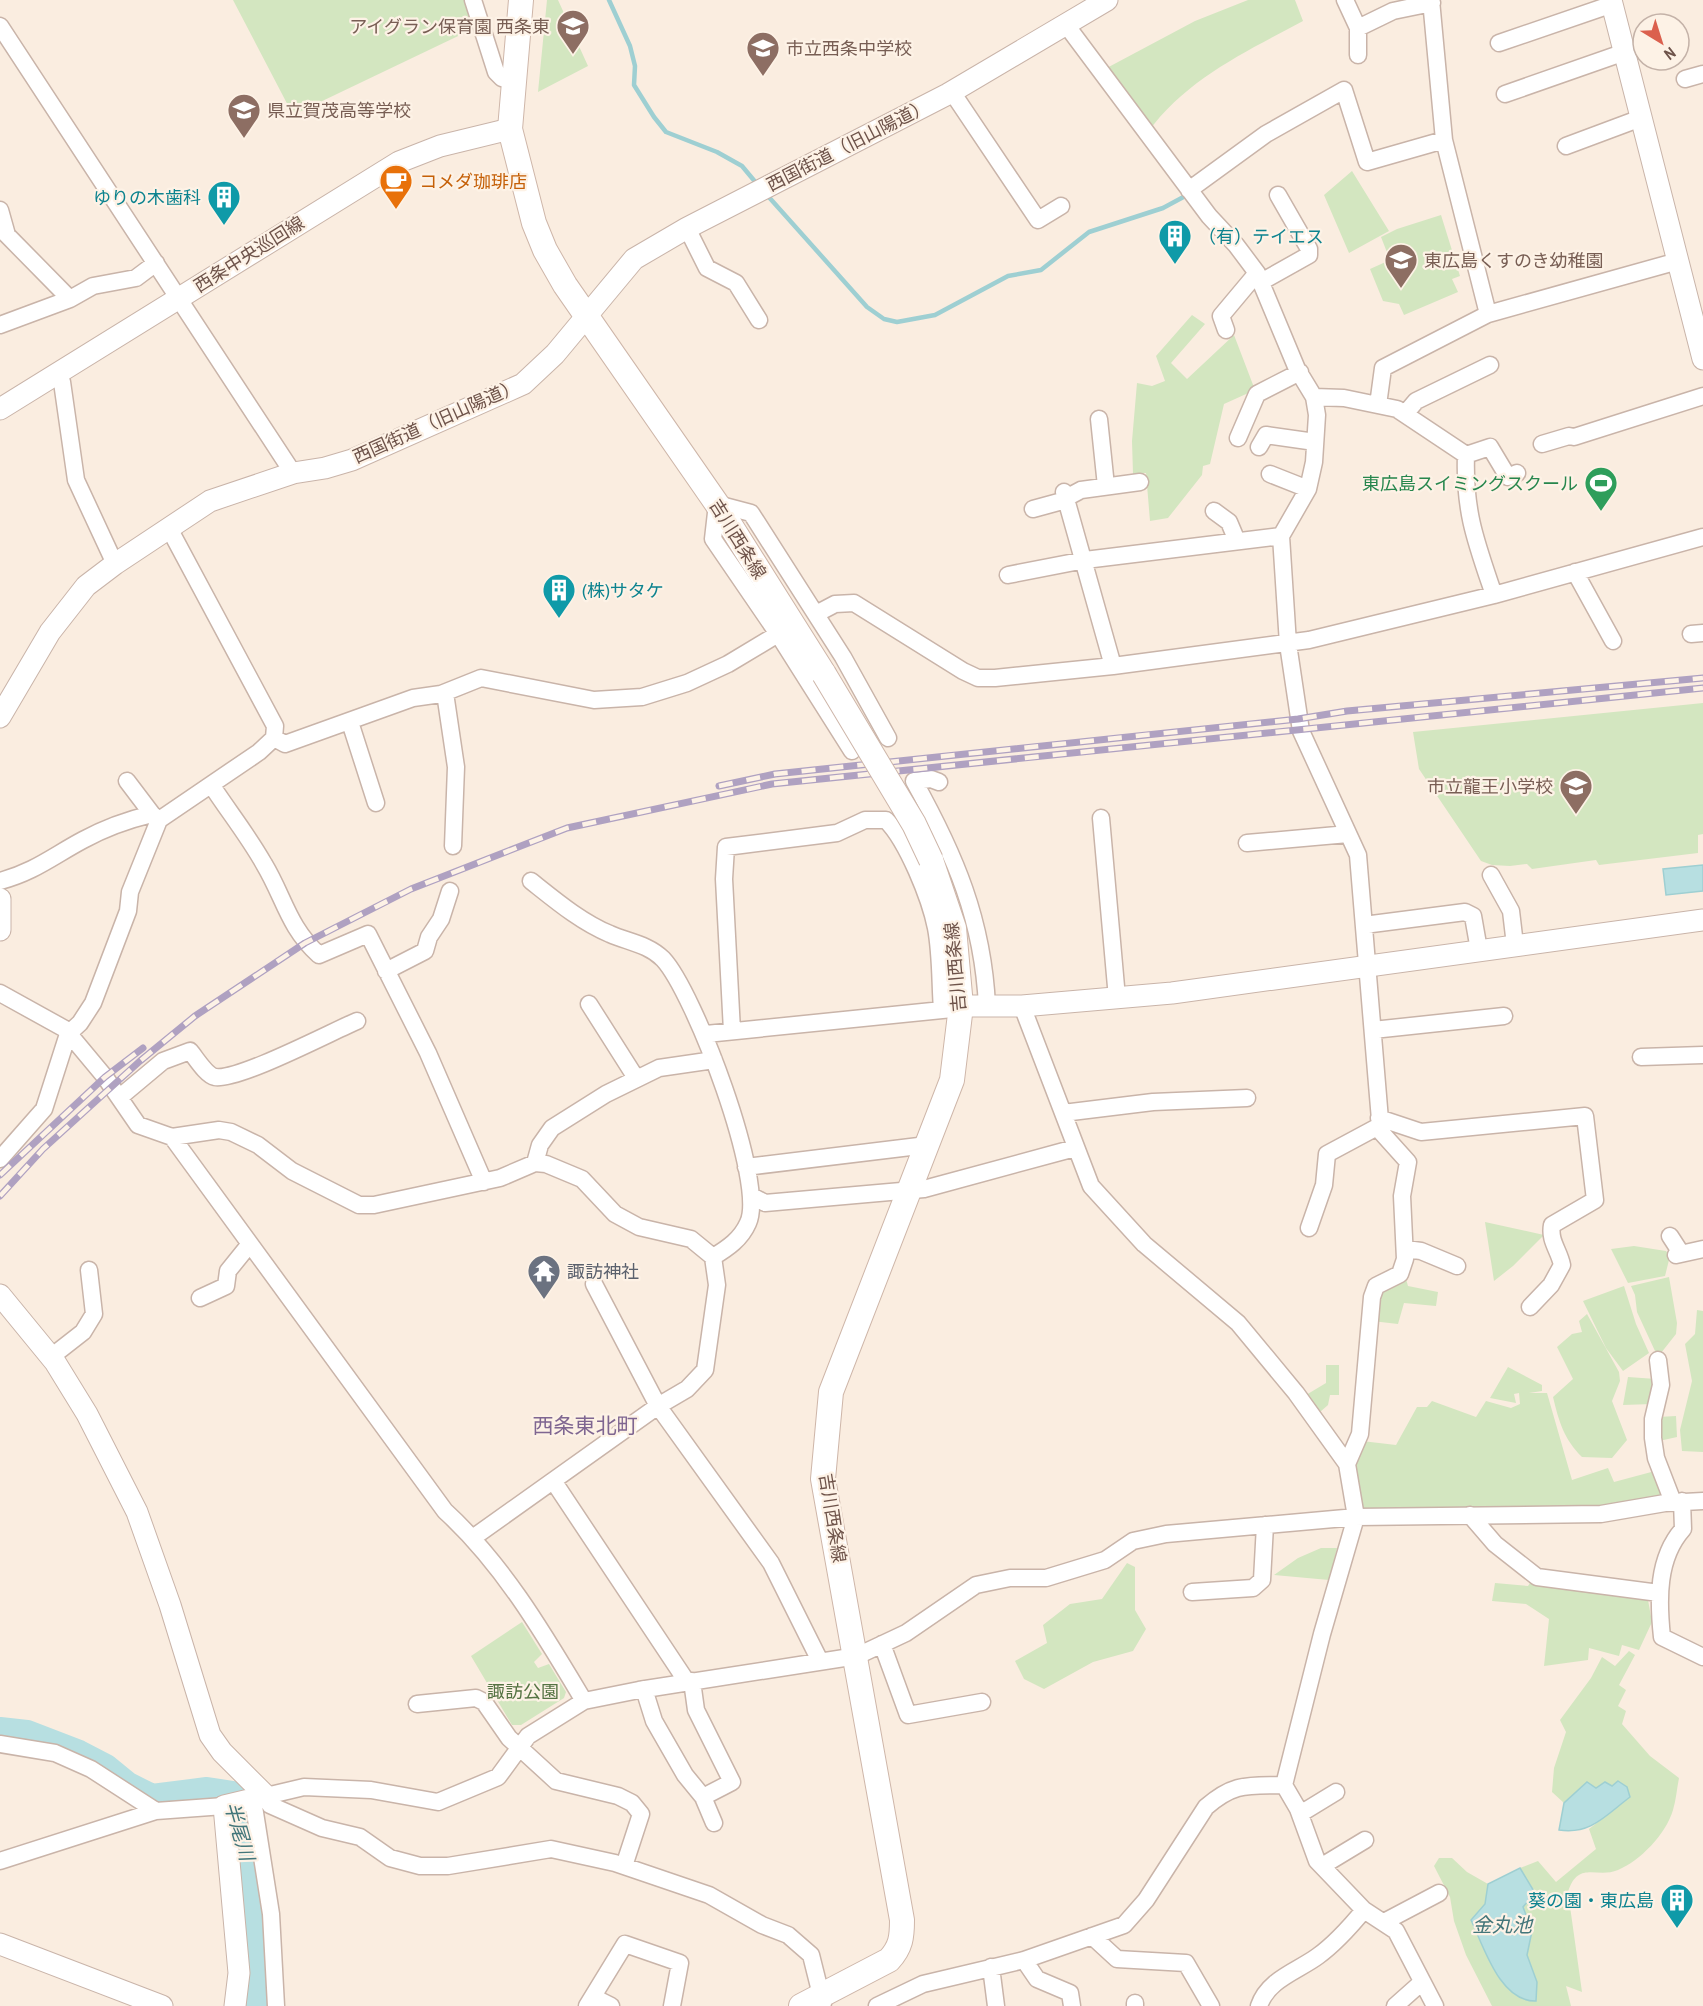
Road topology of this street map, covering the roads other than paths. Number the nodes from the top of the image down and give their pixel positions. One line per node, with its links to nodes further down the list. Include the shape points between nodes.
1 (472, 0): 15 (street, via 496,72)
2 (521, 0): 15 (main road, 吉川西条線)
3 (1107, 0): 8 (street, 西国街道（旧山陽道）)
4 (1345, 0): 9 (street)
5 (1431, 2): 9 (street, via 1393,11); 20 (street)
6 (1612, 2): 10 (street); 11 (street)
7 (0, 26): 28 (street)
8 (1067, 26): 16 (street, 西国街道（旧山陽道）); 22 (street)
9 (1358, 28): 12 (street)
10 (1499, 43)
11 (1625, 52): 17 (street); 18 (street)
12 (1358, 55)
13 (1703, 74): 14 (street)
14 (1685, 79)
15 (513, 81): 19 (main road, 吉川西条線)
16 (952, 92): 24 (street, via 1038,220); 26 (street, 西国街道（旧山陽道）)
17 (1505, 94)
18 (1641, 118): 21 (street); 27 (street)
19 (510, 129): 30 (street, 西条中央巡回線, via 440,146 399,162); 33 (main road, 吉川西条線, via 525,194 542,241)
20 (1444, 141): 22 (street, via 1367,162 1344,90 1266,134); 32 (street)
21 (1566, 146)
22 (1189, 190): 29 (street)
23 (1278, 195): 29 (street, via 1309,255)
24 (1061, 206)
25 (0, 210): 31 (street, via 7,235)
26 (687, 228): 33 (street, 西国街道（旧山陽道）, via 634,259); 34 (street, via 708,268 736,283)
27 (1677, 261): 32 (street); 37 (street)
28 (156, 263): 30 (street); 31 (street, via 136,278 93,286)
29 (1259, 278): 36 (street, via 1221,316); 39 (street)
30 (178, 298): 40 (street, 西条中央巡回線); 52 (street)
31 (70, 299): 35 (street)
32 (1488, 314): 43 (street, via 1383,368)
33 (586, 315): 52 (street, 西国街道（旧山陽道）, via 555,354 523,384 352,460); 59 (main road, 吉川西条線)
34 (759, 320)
35 (0, 325)
36 (1226, 330)
37 (1703, 360)
38 (1490, 365): 45 (street, via 1416,401)
39 (1300, 372): 42 (street); 47 (street, via 1257,394)
40 (58, 374): 44 (street, 西条中央巡回線); 67 (street, via 76,480)
41 (1703, 396): 49 (street)
42 (1314, 397): 43 (street); 48 (street)
43 (1378, 405): 45 (street)
44 (0, 409)
45 (1405, 414): 51 (street)
46 (1099, 419): 56 (street)
47 (1238, 438)
48 (1316, 442): 50 (street, via 1266,435); 57 (street)
49 (1542, 444)
50 (1258, 447)
51 (1466, 455): 53 (street, via 1490,447 1508,477); 70 (street, via 1469,521)
52 (293, 473): 62 (street, 西国街道（旧山陽道）, via 210,501)
53 (1517, 473)
54 (1270, 474): 57 (street)
55 (1140, 482): 56 (street)
56 (1106, 486): 58 (street)
57 (1308, 489): 63 (street)
58 (1066, 497): 60 (street); 66 (street)
59 (717, 504): 71 (street, via 751,513); 72 (street, via 712,539); 112 (main road, 吉川西条線, bridge, via 824,674 914,824 931,860 954,928)
60 (1033, 509)
61 (1214, 511): 65 (street, via 1229,522)
62 (170, 530): 67 (street, 西国街道（旧山陽道）); 81 (street, via 275,726)
63 (1281, 536): 65 (street); 74 (street)
64 (1703, 537): 68 (street)
65 (1237, 541): 66 (street)
66 (1085, 560): 69 (street); 75 (street)
67 (115, 564): 78 (street, 西国街道（旧山陽道）, via 86,586 50,632)
68 (1575, 572): 70 (street); 73 (street)
69 (1008, 575)
70 (1494, 595): 74 (street)
71 (816, 614): 75 (street, via 835,604 854,603 978,678); 77 (street)
72 (778, 634): 76 (street, via 687,683 642,697 594,700 481,678); 79 (street)
73 (1613, 641)
74 (1288, 644): 75 (street); 92 (street, via 1302,731)
75 (1113, 666)
76 (445, 693): 80 (street, via 413,698); 94 (street, via 456,767)
77 (867, 699): 79 (street); 82 (street)
78 (0, 717)
79 (833, 720): 83 (street)
80 (350, 722): 81 (street, via 285,744); 88 (street)
81 (274, 738): 86 (street)
82 (888, 738)
83 (852, 751)
84 (127, 781): 89 (street)
85 (939, 782): 87 (street, via 914,781)
86 (212, 786): 89 (street); 106 (street, via 265,865 305,943 319,955 368,934)
87 (926, 802): 91 (street); 110 (street, via 970,898)
88 (375, 803)
89 (156, 817): 97 (street, via 112,825 37,869); 117 (street, via 130,892 128,911 93,1003)
90 (1101, 818): 108 (street)
91 (890, 824): 112 (street, via 920,882 936,927); 116 (street, via 874,819 837,833 726,847 724,879)
92 (1348, 834): 93 (street); 101 (street, via 1358,855)
93 (1247, 843)
94 (453, 846)
95 (1491, 875): 103 (street, via 1511,911)
96 (531, 880): 118 (street, via 562,906 609,934 639,943 663,959)
97 (0, 881)
98 (450, 891): 106 (street, via 424,951)
99 (0, 899): 102 (street)
100 (1703, 920): 103 (street)
101 (1364, 925): 104 (street, via 1465,912 1473,916); 105 (street)
102 (0, 930)
103 (1515, 945): 104 (street)
104 (1479, 950): 105 (street)
105 (1368, 965): 108 (street); 115 (street)
106 (386, 971): 133 (street, via 428,1053)
107 (0, 993): 117 (street)
108 (1116, 998): 111 (street)
109 (590, 1005): 122 (street)
110 (987, 1006): 111 (street); 112 (street)
111 (1022, 1006): 125 (street)
112 (951, 1008): 116 (street); 128 (main road, 吉川西条線, via 952,1080)
113 (1504, 1016): 115 (street)
114 (357, 1021): 123 (street, via 239,1072 217,1077 210,1075 190,1051 164,1061)
115 (1373, 1030): 126 (street)
116 (732, 1032): 118 (street)
117 (68, 1034): 123 (street); 130 (street, via 44,1109)
118 (706, 1034): 121 (street)
119 (1703, 1055): 120 (street)
120 (1641, 1057)
121 (714, 1060): 122 (street, via 658,1068); 132 (street)
122 (636, 1078): 131 (street, via 552,1128 540,1145)
123 (120, 1097): 127 (street, via 138,1125)
124 (1247, 1098): 125 (street, via 1153,1102)
125 (1063, 1113): 129 (street)
126 (1380, 1121): 136 (street, via 1327,1154 1324,1185); 139 (street, via 1381,1132 1408,1162 1401,1196); 147 (street, via 1421,1132 1585,1116 1595,1200 1552,1225 1552,1243 1562,1265 1551,1285)
127 (172, 1137): 133 (street, via 219,1130 231,1132 258,1145 292,1171 359,1205); 138 (street)
128 (927, 1145): 132 (street); 134 (main road, 吉川西条線)
129 (1075, 1148): 134 (street); 151 (street, via 1091,1186 1144,1244 1238,1323 1296,1393)
130 (0, 1159)
131 (535, 1163): 133 (street); 141 (street, via 582,1179 615,1214 639,1227 691,1239)
132 (746, 1167): 135 (street)
133 (484, 1182)
134 (909, 1191): 135 (street, via 765,1203); 162 (main road, 吉川西条線, via 831,1392 824,1479)
135 (752, 1196): 141 (street, via 749,1222 733,1245)
136 (1309, 1227)
137 (1670, 1236): 140 (street, via 1679,1254)
138 (249, 1245): 146 (street, via 228,1271 226,1286); 158 (street, via 445,1511)
139 (1406, 1249): 142 (street); 151 (street, via 1400,1274 1376,1286 1372,1297 1360,1434)
140 (1703, 1250)
141 (713, 1257): 150 (street, via 717,1285 705,1370 687,1389)
142 (1457, 1266)
143 (89, 1270): 148 (street, via 94,1314 83,1332)
144 (594, 1284): 150 (street)
145 (0, 1295): 148 (street)
146 (200, 1298)
147 (1530, 1307)
148 (51, 1357): 175 (street, via 87,1414 137,1512 210,1735)
149 (1658, 1360): 154 (street, via 1661,1385 1653,1438 1656,1458)
150 (658, 1406): 152 (street); 164 (street, via 771,1563)
151 (1347, 1464): 156 (street)
152 (554, 1482): 158 (street); 165 (street)
153 (1703, 1501): 154 (street)
154 (1678, 1502): 155 (street, via 1601,1514); 160 (street, via 1683,1529 1672,1541)
155 (1470, 1515): 156 (street); 160 (street, via 1495,1544 1537,1578)
156 (1356, 1517): 157 (street); 172 (street)
157 (1265, 1525): 159 (street, via 1262,1580 1258,1584 1253,1588); 161 (street, via 1166,1534 1133,1541 1105,1560 1046,1578 1010,1578 976,1585 906,1633)
158 (474, 1537): 167 (street, via 544,1635)
159 (1192, 1592)
160 (1659, 1593): 163 (street, via 1662,1637)
161 (882, 1644): 162 (street); 168 (street, via 908,1715)
162 (856, 1656): 164 (street); 193 (main road, 吉川西条線, via 902,1936 897,1952)
163 (1703, 1657)
164 (820, 1661): 165 (street)
165 (690, 1682): 166 (street); 174 (street, via 696,1710 732,1782)
166 (644, 1689): 167 (street); 174 (street, via 654,1721 684,1775)
167 (584, 1701): 171 (street, via 528,1736)
168 (982, 1702)
169 (417, 1704): 171 (street, via 476,1698 484,1702)
170 (0, 1744): 177 (street, via 64,1757 91,1769)
171 (520, 1747): 175 (street, via 498,1777 438,1802 370,1790 304,1787); 182 (street, via 556,1781 618,1796 641,1814)
172 (1284, 1785): 178 (street); 187 (street, via 1239,1786 1220,1795 1206,1807 1138,1911 1124,1925)
173 (1336, 1792): 178 (street)
174 (703, 1797): 179 (street)
175 (259, 1798): 176 (street); 182 (street, via 322,1828 360,1837 390,1858 420,1866 448,1866 551,1849); 196 (street)
176 (224, 1806): 177 (street); 195 (street, via 239,1973)
177 (156, 1811): 181 (street)
178 (1300, 1814): 183 (street)
179 (714, 1823)
180 (1365, 1840): 183 (street)
181 (0, 1861)
182 (624, 1866): 193 (street, via 710,1895 788,1935 811,1955)
183 (1322, 1866): 185 (street)
184 (1439, 1893): 186 (street)
185 (1364, 1910): 186 (street); 203 (street, via 1318,1957 1289,1972 1262,1996)
186 (1384, 1922): 191 (street, via 1396,1931)
187 (1092, 1936): 189 (street); 202 (street, via 1117,1959 1186,1963)
188 (0, 1944): 194 (street)
189 (1024, 1960): 190 (street); 201 (street, via 1037,1979 1070,1993)
190 (991, 1968): 199 (street, via 923,1984); 200 (street)
191 (1422, 1983): 204 (street); 205 (street)
192 (590, 2001): 197 (street); 198 (street, via 625,1944 680,1963)
193 (815, 2003)
194 (162, 2006)
195 (235, 2006)
196 (276, 2006)
197 (611, 2006)
198 (672, 2006)
199 (877, 2006)
200 (996, 2006)
201 (1072, 2006)
202 (1211, 2006)
203 (1259, 2006)
204 (1395, 2006)
205 (1435, 2006)

